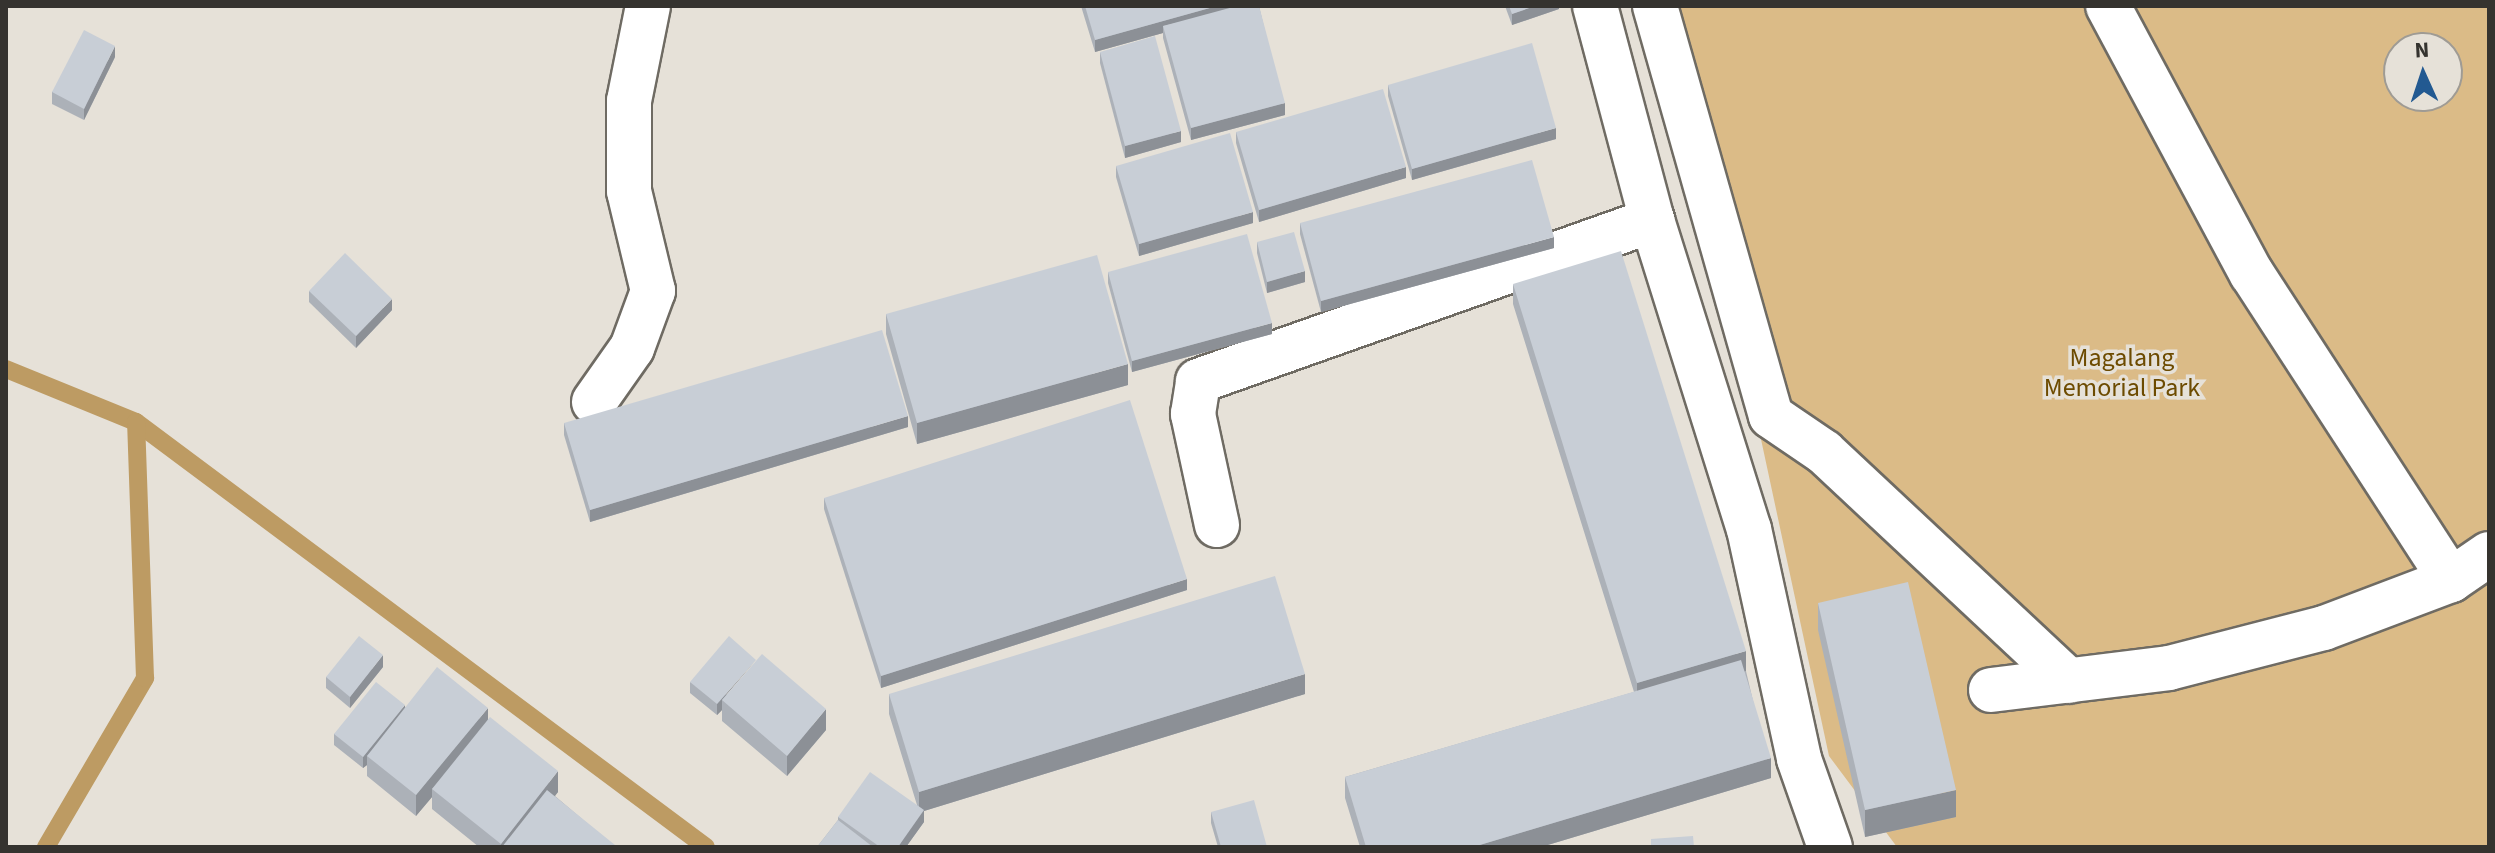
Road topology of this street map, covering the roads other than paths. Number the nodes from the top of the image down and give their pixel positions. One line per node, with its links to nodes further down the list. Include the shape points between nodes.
1 (648, 6): 6 (street, via 629,101 629,191 653,291 632,348)
2 (1595, 6): 5 (street)
3 (1655, 6): 10 (street, via 1771,416 1824,452)
4 (2108, 6): 9 (street, via 2252,274)
5 (1652, 220): 7 (street, via 1198,381 1193,414); 12 (street, via 1749,529 1799,759)
6 (594, 402)
7 (1217, 525)
8 (2489, 554): 9 (street)
9 (2451, 580): 10 (street, via 2324,628 2169,668)
10 (2069, 681): 11 (street)
11 (1991, 690)
12 (1830, 847)

